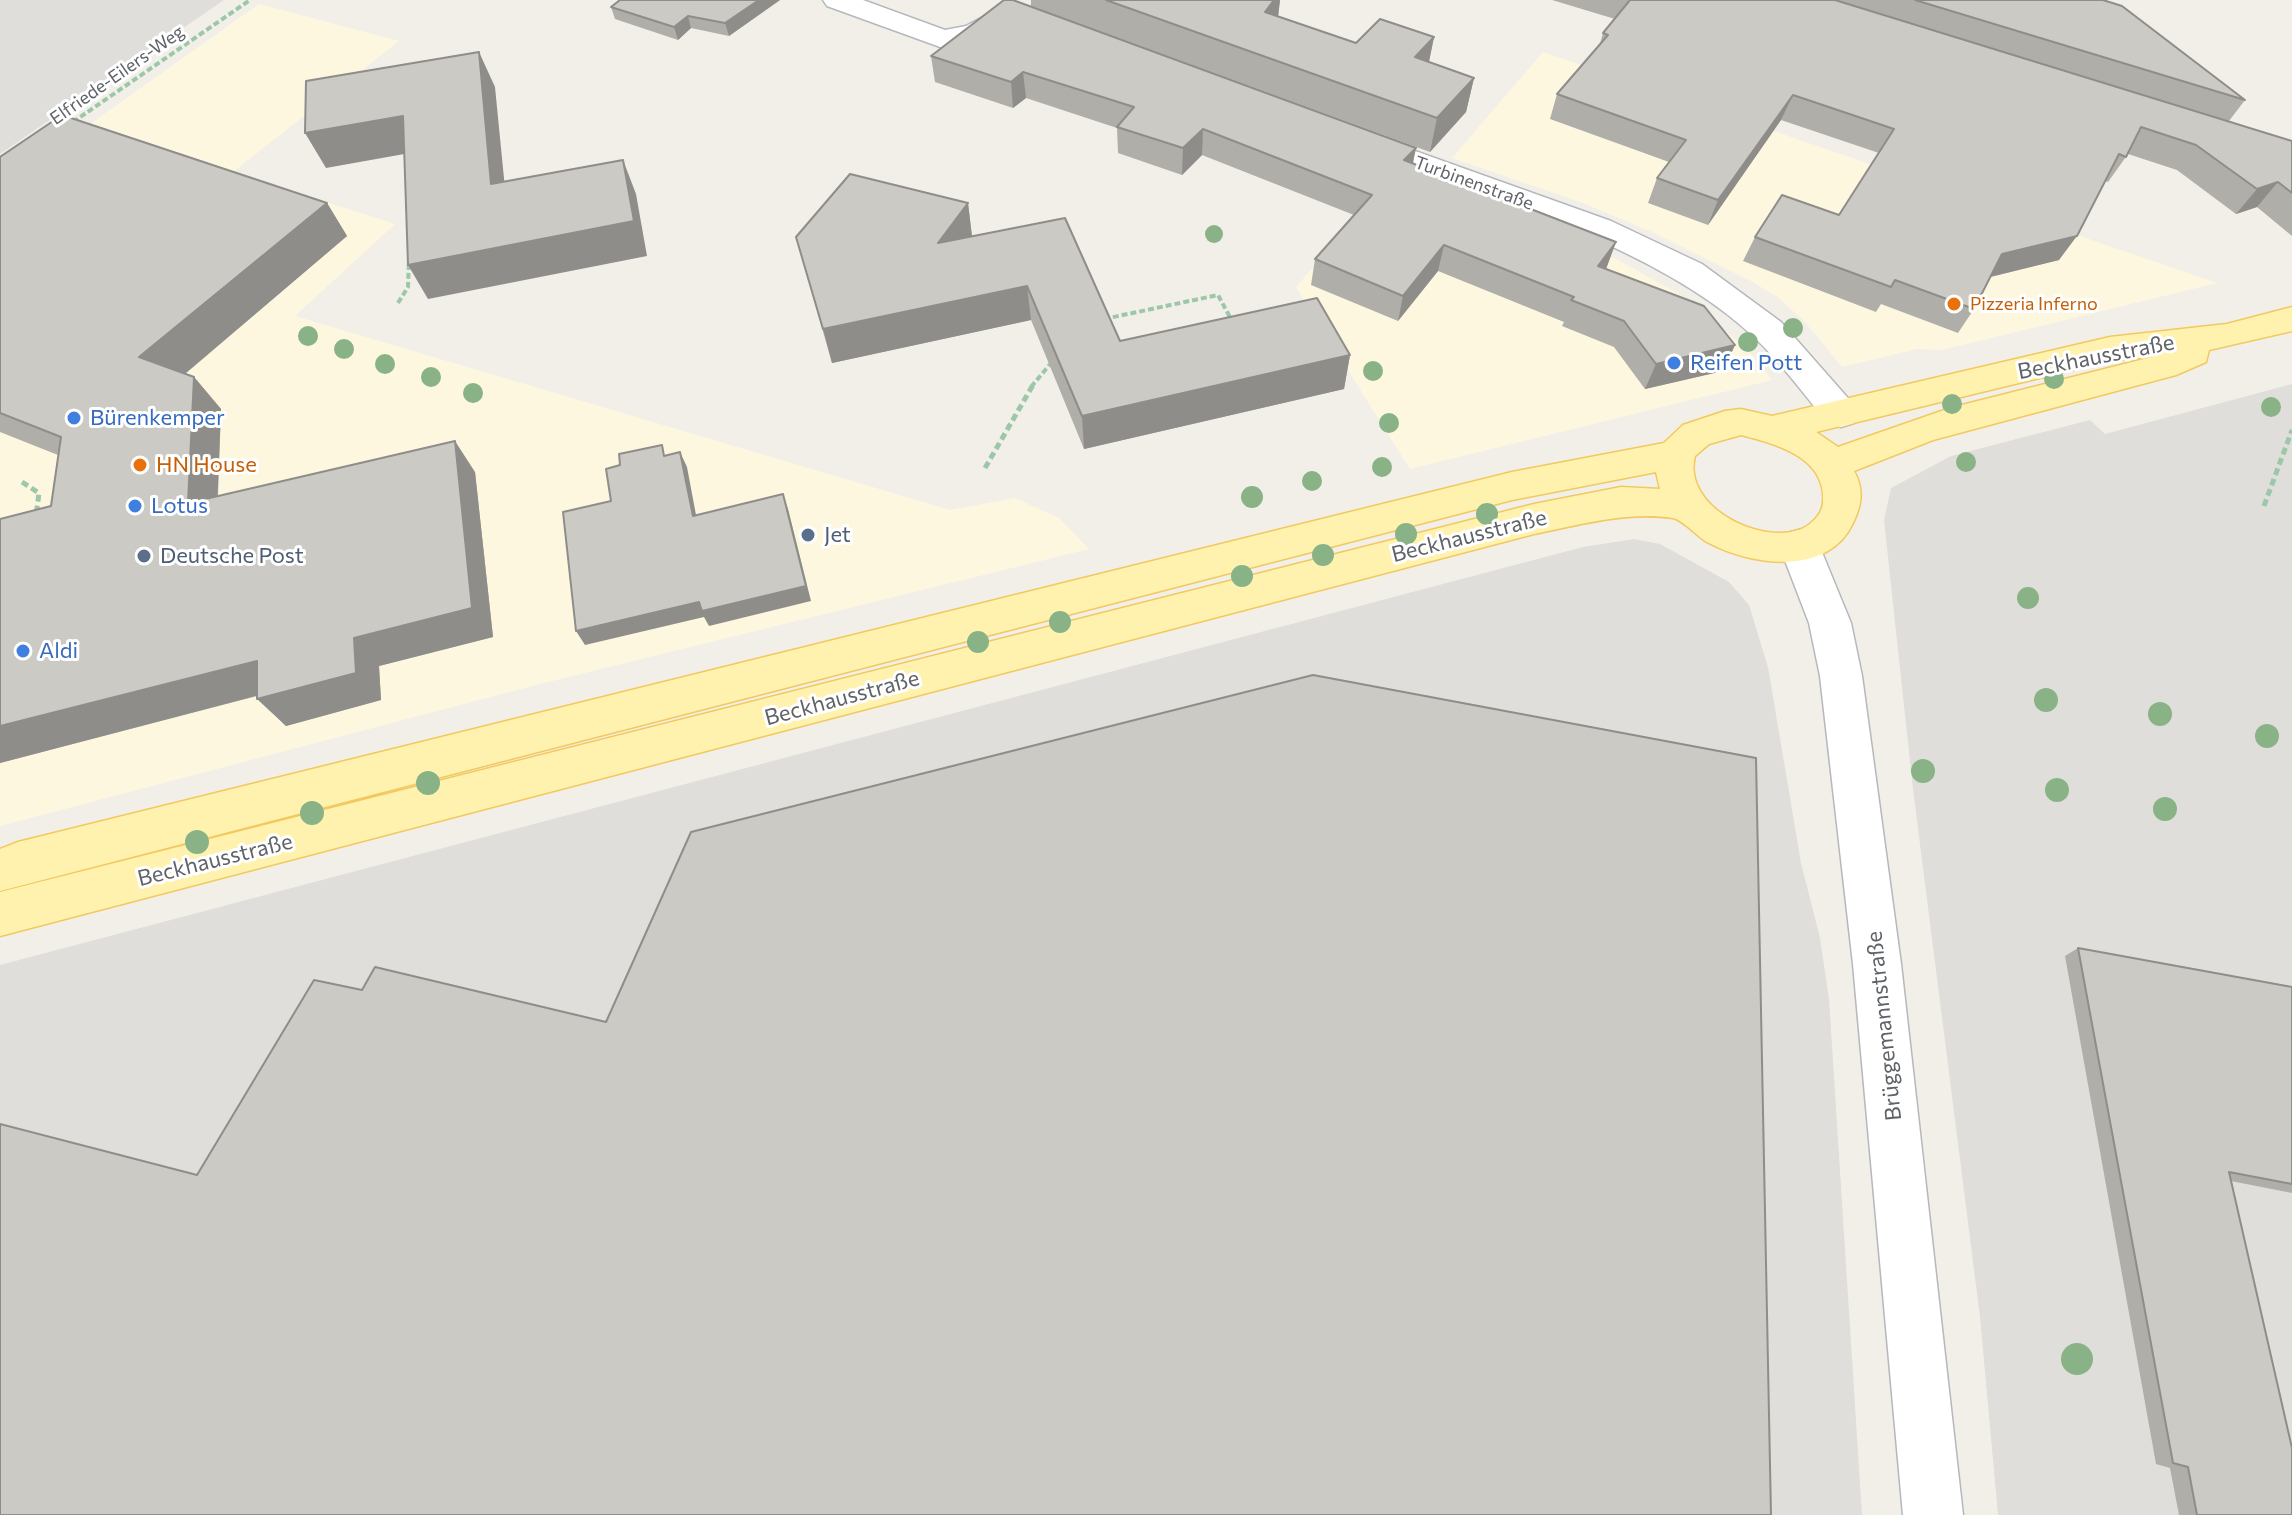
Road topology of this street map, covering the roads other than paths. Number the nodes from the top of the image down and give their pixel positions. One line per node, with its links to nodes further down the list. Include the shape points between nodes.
1 (837, 0): 2 (street, via 943,39 975,33)
2 (1020, 11)
3 (1332, 131): 6 (street, Turbinenstraße, via 1599,229 1690,272 1769,331)
4 (2292, 319): 5 (main road, Beckhausstraße)
5 (2227, 336): 6 (main road, Beckhausstraße, via 2110,349); 9 (main road, Beckhausstraße, via 2139,376 1920,428)
6 (1841, 414): 7 (main road, Beckhausstraße)
7 (1778, 428): 8 (main road, via 1717,424 1696,432); 9 (main road, via 1816,448)
8 (1677, 454): 10 (main road, via 1673,476); 12 (main road, Beckhausstraße, via 1496,490)
9 (1833, 465): 11 (main road, via 1844,484 1839,522)
10 (1687, 504): 11 (main road, via 1706,522 1742,541); 13 (main road, Beckhausstraße, via 1621,502 1534,519)
11 (1799, 545): 14 (street, Brüggemannstraße, via 1830,623 1841,676 1875,949)
12 (0, 870)
13 (0, 914)
14 (1933, 1515)

